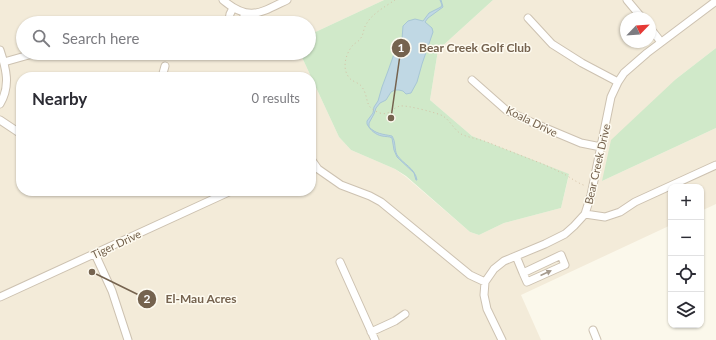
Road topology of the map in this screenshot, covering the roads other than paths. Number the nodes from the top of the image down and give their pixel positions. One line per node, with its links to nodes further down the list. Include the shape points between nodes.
1 (223, 0): 5 (street)
2 (287, 0): 7 (street, via 262,12)
3 (627, 0): 6 (street)
4 (716, 0): 12 (street, Bear Creek Drive)
5 (233, 8): 7 (street); 8 (street)
6 (637, 12)
7 (245, 13): 9 (street)
8 (230, 16)
9 (244, 16)
10 (528, 18): 19 (street, via 552,44)
11 (656, 35): 12 (street)
12 (662, 42): 19 (street, Bear Creek Drive, via 646,53)
13 (0, 50): 15 (street)
14 (16, 59): 15 (street)
15 (4, 62): 20 (street, via 7,85)
16 (164, 66): 17 (street)
17 (163, 72)
18 (472, 80): 23 (street, Koala Drive, via 506,110 581,143)
19 (618, 82): 23 (street, Bear Creek Drive, via 611,97)
20 (0, 104)
21 (0, 120): 22 (street)
22 (16, 131)
23 (601, 146): 27 (street, Bear Creek Drive)
24 (716, 165): 27 (street, via 635,202 620,212 605,217)
25 (316, 166): 32 (street, via 341,185 382,202 470,275)
26 (220, 196): 28 (street, Tiger Drive)
27 (585, 214): 29 (street, Bear Creek Drive, via 565,234)
28 (95, 254): 33 (street, Tiger Drive); 37 (street, via 112,291)
29 (516, 256): 31 (street); 32 (street, Bear Creek Drive, via 494,269)
30 (340, 262): 36 (street)
31 (523, 273): 31 (street, one-way to 31, via 527,282 565,264 561,255)
32 (485, 282): 39 (street, via 487,310)
33 (0, 297)
34 (406, 314): 36 (street)
35 (593, 330): 40 (street)
36 (371, 332): 38 (street)
37 (128, 340)
38 (375, 340)
39 (502, 340)
40 (597, 340)

